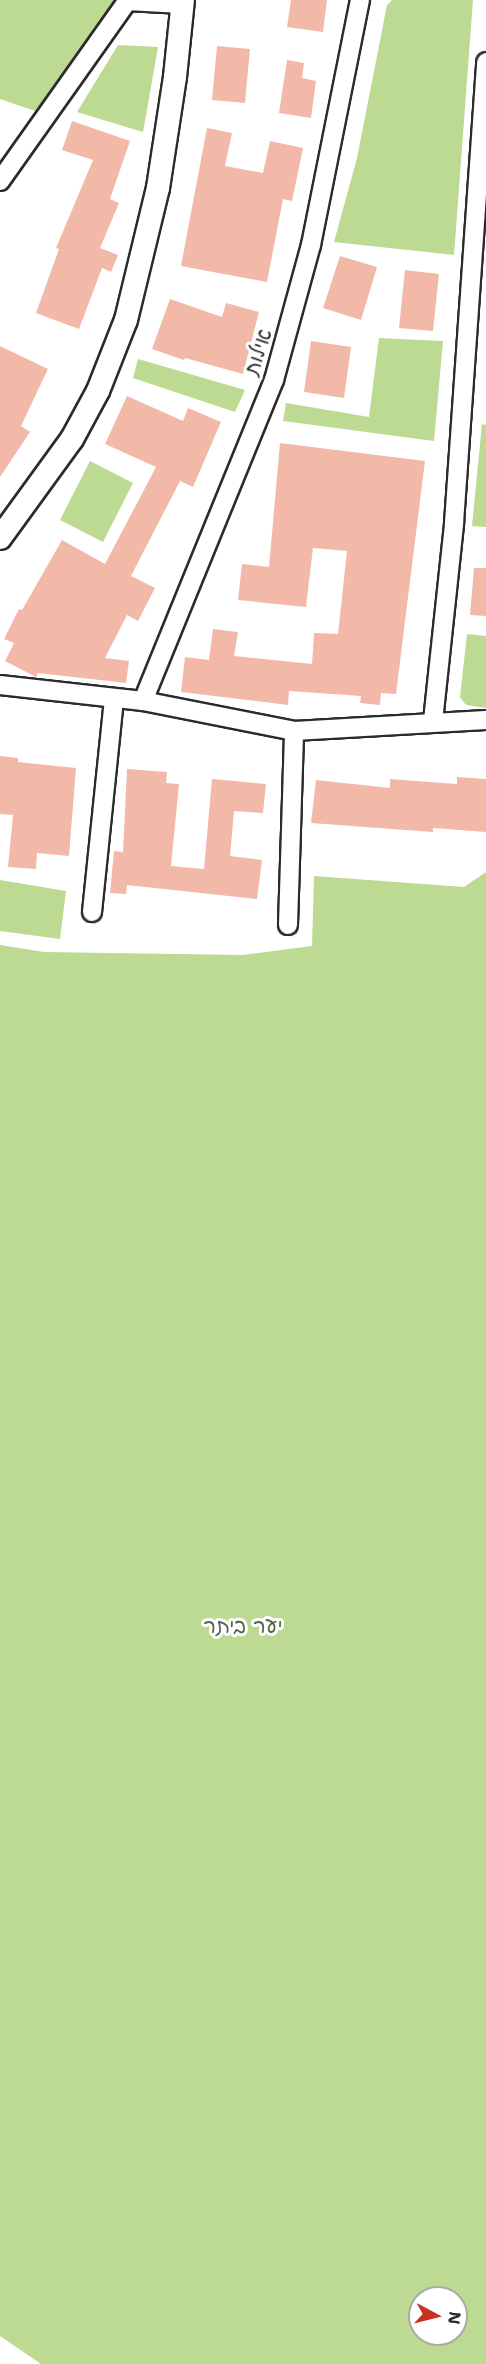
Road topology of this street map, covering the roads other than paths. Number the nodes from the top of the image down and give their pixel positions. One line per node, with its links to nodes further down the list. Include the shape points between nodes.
1 (127, 0): 3 (street); 5 (street)
2 (360, 0): 9 (street, אילות, via 311,245 274,380)
3 (183, 2): 6 (street, via 158,188 126,320 98,391 72,439)
4 (486, 62): 11 (street, via 454,523)
5 (0, 181)
6 (0, 538)
7 (0, 685): 8 (street)
8 (114, 700): 9 (street); 13 (street)
9 (143, 701): 12 (street)
10 (486, 720): 11 (street)
11 (433, 721): 12 (street)
12 (294, 731): 14 (street)
13 (92, 912)
14 (288, 925)

